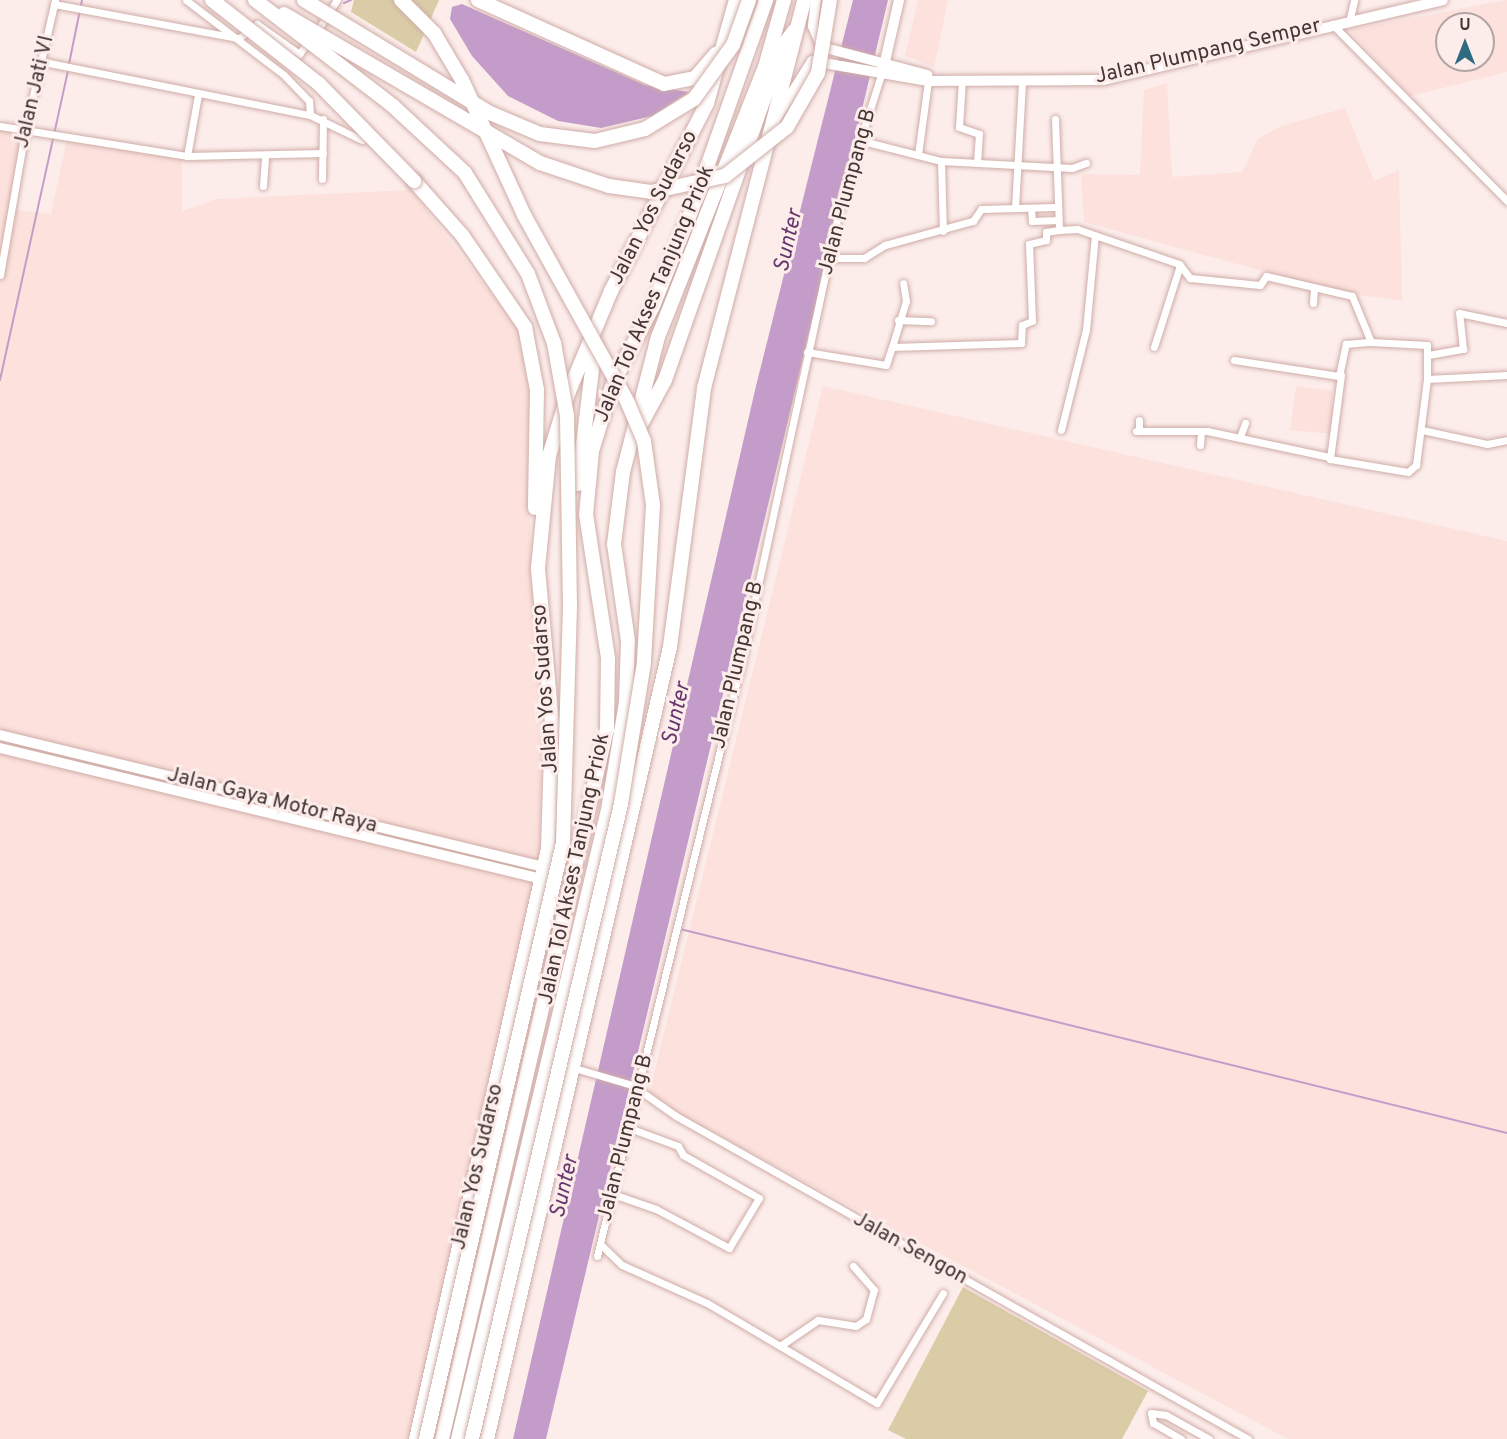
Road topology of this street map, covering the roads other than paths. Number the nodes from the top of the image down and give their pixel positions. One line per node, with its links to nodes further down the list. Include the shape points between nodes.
1 (186, 0): 24 (street)
2 (212, 0): 91 (highway, bridge, via 318,84 442,213 517,311 532,347)
3 (255, 0): 109 (highway, bridge, via 393,106 465,173 528,274 554,343 567,416 570,595 563,843)
4 (261, 0): 16 (highway, bridge, via 540,163 609,186 651,192 725,176 787,127 818,73)
5 (304, 0): 11 (highway, bridge, via 490,113 540,134 595,141 645,129 694,99 734,45)
6 (338, 0): 25 (street)
7 (401, 0): 112 (highway, bridge, via 434,33 462,80 524,215 632,410 644,441 653,506 644,663 621,804)
8 (478, 0): 9 (highway, via 633,74 664,84 700,75 720,45)
9 (730, 0)
10 (736, 0): 66 (highway, Jalan Yos Sudarso, via 707,103)
11 (749, 0)
12 (766, 0): 90 (highway, Jalan Tol Akses Tanjung Priok, via 664,282 609,393 591,451)
13 (784, 0): 87 (highway, Jalan Tol Akses Tanjung Priok, via 765,67 658,337)
14 (804, 0): 23 (highway)
15 (816, 0): 26 (street, via 814,35)
16 (830, 0)
17 (899, 0): 28 (street)
18 (1354, 0): 21 (street)
19 (1443, 0): 21 (street, Jalan Plumpang Semper)
20 (55, 2): 24 (street); 27 (street, Jalan Jati VI)
21 (1350, 18): 22 (street, Jalan Plumpang Semper)
22 (1331, 23): 32 (street, Jalan Plumpang Semper, via 1103,80); 53 (street)
23 (797, 27): 35 (highway); 87 (highway, via 782,47 665,380)
24 (239, 38): 25 (street, via 257,24); 29 (street)
25 (299, 54): 29 (street)
26 (831, 57): 28 (street, Jalan Plumpang Semper); 35 (street, via 807,64)
27 (44, 62): 33 (street); 39 (street, Jalan Jati VI)
28 (880, 70): 30 (street, Jalan Plumpang Semper); 41 (street, Jalan Plumpang B)
29 (284, 75): 34 (street, via 309,101)
30 (931, 80): 31 (street, Jalan Plumpang Semper); 43 (street)
31 (962, 80): 32 (street, Jalan Plumpang Semper); 47 (street, via 959,127 979,134)
32 (1022, 82): 49 (street)
33 (198, 95): 34 (street); 44 (street)
34 (310, 115): 36 (street)
35 (777, 118): 99 (highway, via 704,388 670,647)
36 (323, 119): 40 (street); 42 (street)
37 (1055, 119): 50 (street)
38 (0, 126): 39 (street)
39 (26, 126): 44 (street); 63 (street, Jalan Jati VI)
40 (362, 140)
41 (859, 140): 43 (street); 61 (street, Jalan Plumpang B)
42 (323, 153): 45 (street); 51 (street)
43 (918, 155): 46 (street)
44 (187, 156): 45 (street)
45 (265, 156): 52 (street)
46 (941, 160): 47 (street); 59 (street)
47 (977, 163): 49 (street)
48 (1086, 164): 50 (street)
49 (1015, 165): 50 (street); 55 (street)
50 (1053, 168): 54 (street)
51 (322, 179)
52 (264, 186)
53 (1507, 201)
54 (1055, 207): 56 (street); 57 (street)
55 (1016, 208): 56 (street); 59 (street, via 981,209 973,221)
56 (1031, 208): 57 (street, via 1032,220)
57 (1058, 220): 58 (street)
58 (1059, 230): 60 (street); 72 (street, via 1046,232 1046,240 1029,244 1032,321 1022,325 1022,343)
59 (943, 231): 61 (street, via 885,245 864,258)
60 (1095, 235): 62 (street); 82 (street, via 1086,330)
61 (829, 258): 74 (street, Jalan Plumpang B)
62 (1180, 265): 65 (street, via 1190,278 1260,285 1266,276); 73 (street)
63 (0, 276)
64 (903, 282): 68 (street, via 906,301)
65 (1314, 288): 67 (street); 71 (street, via 1352,296)
66 (611, 291): 90 (highway, via 593,354 581,430 578,485); 91 (highway, Jalan Yos Sudarso, via 557,424)
67 (1313, 303)
68 (898, 320): 69 (street); 72 (street)
69 (931, 321)
70 (1507, 323): 75 (street, via 1459,313 1462,349)
71 (1371, 342): 75 (street, via 1424,344); 77 (street, via 1346,344)
72 (892, 347): 74 (street, via 886,365)
73 (1154, 347)
74 (807, 352): 100 (street, Jalan Plumpang B, via 741,664)
75 (1428, 355): 79 (street)
76 (1234, 360): 77 (street)
77 (1341, 374): 89 (street)
78 (1507, 375): 79 (street)
79 (1427, 379): 83 (street)
80 (1139, 420): 84 (street, via 1137,431)
81 (1245, 423): 85 (street)
82 (1061, 430)
83 (1422, 430): 86 (street, via 1486,444); 89 (street, via 1415,469 1408,472)
84 (1201, 431): 85 (street); 88 (street)
85 (1240, 437): 89 (street)
86 (1507, 440)
87 (630, 446): 111 (highway, Jalan Tol Akses Tanjung Priok, via 614,544 628,641 626,703 590,884)
88 (1200, 446)
89 (1329, 457)
90 (586, 515): 110 (highway, Jalan Tol Akses Tanjung Priok, via 608,657 609,698 575,879)
91 (538, 568): 98 (highway, Jalan Yos Sudarso, via 552,723 552,804)
92 (0, 735): 94 (street, Jalan Gaya Motor Raya)
93 (0, 748): 95 (street, Jalan Gaya Motor Raya)
94 (197, 783): 95 (street); 96 (street, Jalan Gaya Motor Raya)
95 (194, 795): 97 (street, Jalan Gaya Motor Raya)
96 (466, 847): 97 (street); 98 (street, Jalan Gaya Motor Raya)
97 (463, 859): 98 (street, Jalan Gaya Motor Raya)
98 (543, 873): 108 (highway, Jalan Yos Sudarso)
99 (570, 1067): 100 (street, Jalan Sengon); 113 (highway)
100 (639, 1089): 101 (street, Jalan Plumpang B); 116 (street, Jalan Sengon, via 676,1116)
101 (627, 1127): 102 (street, Jalan Plumpang B); 102 (street, via 678,1146 683,1155 759,1198 729,1248 656,1209)
102 (610, 1193): 103 (street, Jalan Plumpang B)
103 (600, 1244): 104 (street, Jalan Plumpang B); 107 (street, via 622,1265 707,1303)
104 (597, 1256)
105 (853, 1266): 107 (street, via 874,1290 866,1319 856,1326 818,1320)
106 (943, 1293): 107 (street, via 877,1403)
107 (780, 1346)
108 (416, 1439)
109 (426, 1439)
110 (442, 1439)
111 (458, 1439)
112 (472, 1439)
113 (487, 1439)
114 (1181, 1439): 115 (street, via 1153,1423 1151,1413 1166,1415)
115 (1209, 1439)
116 (1248, 1439)

